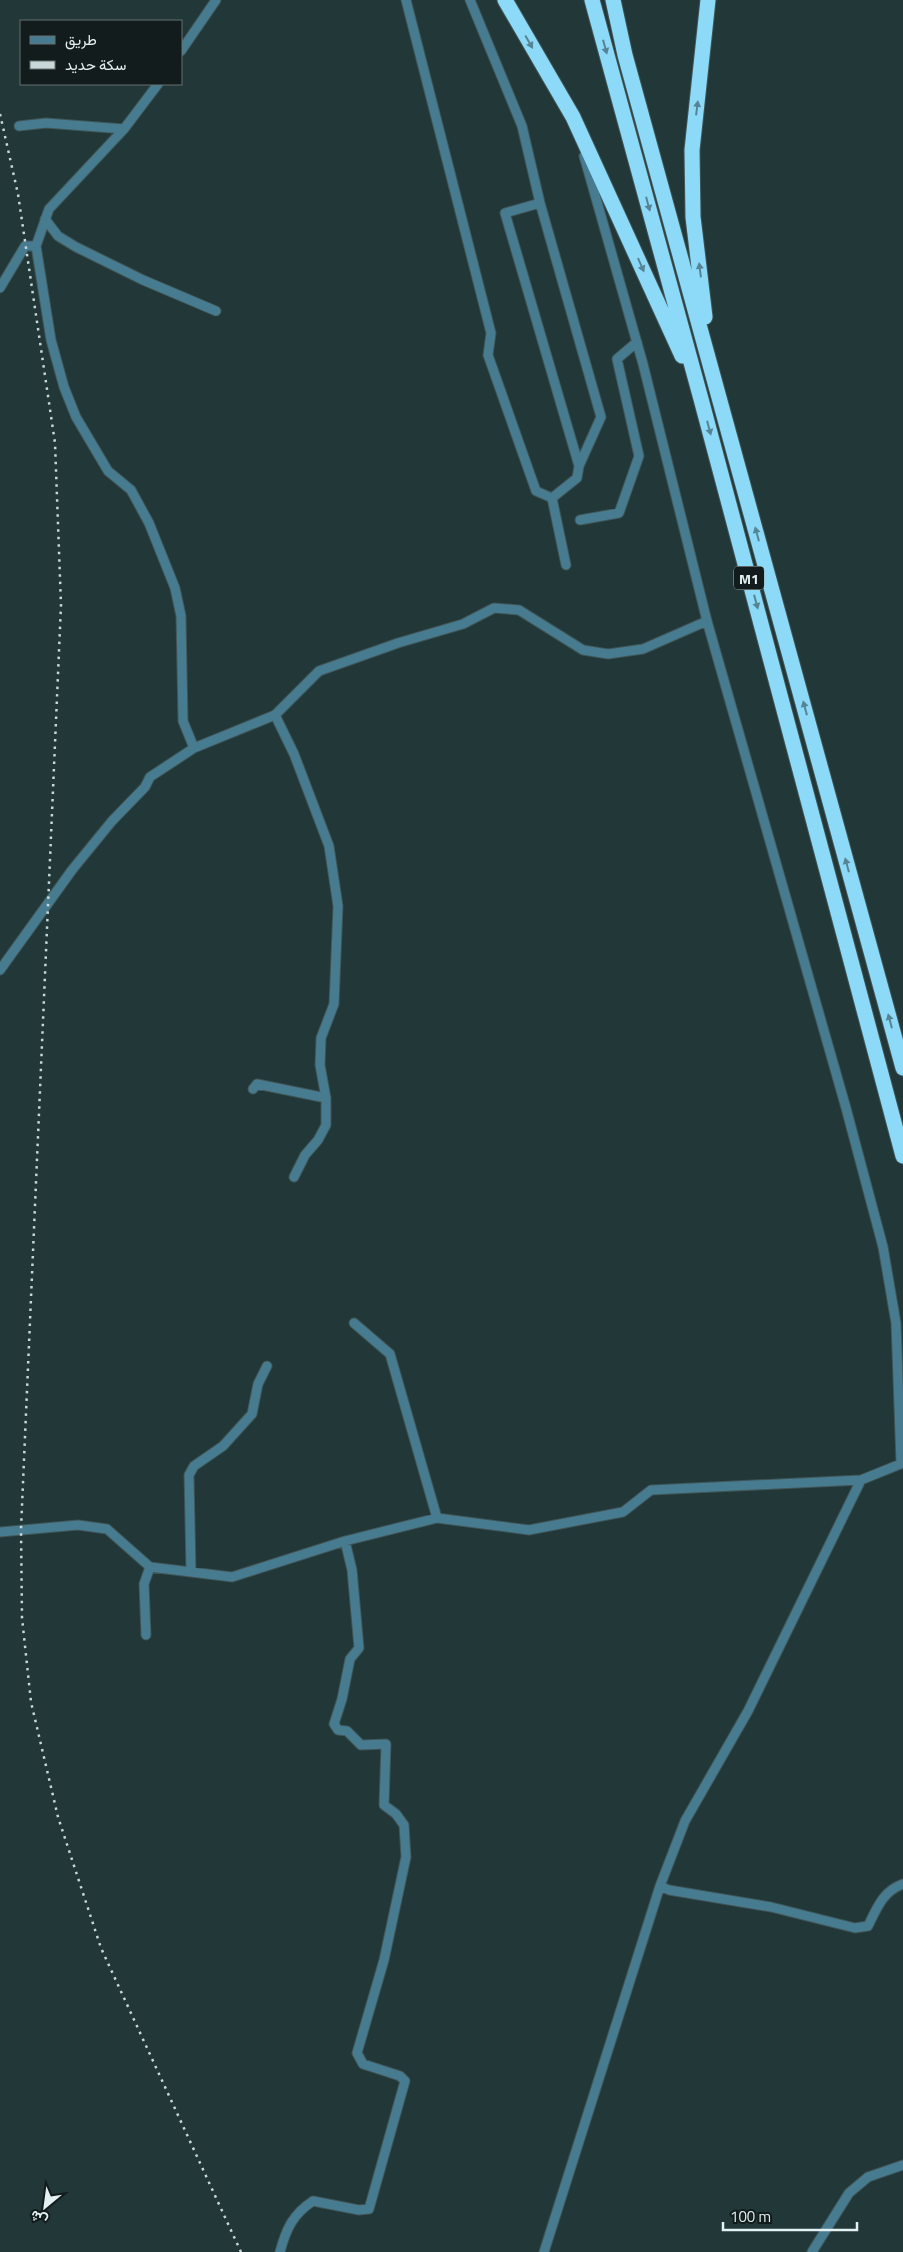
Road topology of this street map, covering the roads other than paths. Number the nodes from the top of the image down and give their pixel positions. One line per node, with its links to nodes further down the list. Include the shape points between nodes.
1 (216, 0): 8 (street)
2 (406, 0): 22 (street, via 491,334 488,355 536,490)
3 (470, 0): 13 (street, via 522,126)
4 (505, 0): 10 (highway, one-way to 10)
5 (592, 0): 20 (highway, M1, one-way to 20)
6 (613, 0): 19 (highway, M1, via 625,55)
7 (708, 0): 19 (highway, one-way to 7, via 693,218 692,150)
8 (182, 50)
9 (157, 85): 12 (street)
10 (573, 117): 18 (street); 20 (highway, one-way to 20)
11 (19, 126): 12 (street, via 46,124)
12 (124, 129): 14 (street, via 49,209)
13 (540, 203): 21 (street, via 601,417); 21 (street, via 505,213)
14 (45, 219): 15 (street); 17 (street, via 58,236 76,247)
15 (36, 246): 16 (street, via 25,246); 27 (street, via 51,340 76,417 108,470 132,490 176,588 181,616 183,721)
16 (0, 288)
17 (216, 311)
18 (637, 342): 23 (street, via 617,359 639,456 619,513); 25 (street)
19 (712, 370): 29 (highway, M1, one-way to 19)
20 (702, 399): 32 (highway, M1, one-way to 32)
21 (579, 466): 22 (street, via 577,478)
22 (552, 498): 24 (street)
23 (580, 520)
24 (566, 565)
25 (707, 621): 26 (street, via 643,649 608,654 582,650 520,610 494,608 463,624 398,642 319,671); 36 (street, via 844,1098 883,1247 896,1323)
26 (275, 715): 27 (street); 31 (street, via 317,815 336,879 334,1004 321,1038 320,1065)
27 (194, 748): 28 (street, via 150,777 145,787 72,870)
28 (0, 970)
29 (903, 1068)
30 (252, 1089): 31 (street, via 257,1084)
31 (326, 1098): 33 (street, via 326,1125)
32 (903, 1156)
33 (294, 1177)
34 (354, 1323): 38 (street, via 390,1354)
35 (267, 1366): 42 (street, via 258,1384 252,1414 223,1446 194,1466 189,1475)
36 (902, 1463): 37 (street)
37 (861, 1480): 38 (street, via 652,1490 623,1512 529,1530); 45 (street, via 748,1711 685,1821)
38 (437, 1518): 40 (street)
39 (0, 1532): 41 (street, via 78,1525 107,1529)
40 (345, 1541): 42 (street, via 232,1577); 47 (street, via 352,1570 358,1648 350,1659 334,1724 361,1745 386,1744 384,1805 404,1825 406,1856 384,1960 357,2053 363,2064 400,2076 405,2081 369,2209 313,2201 297,2212)
41 (150, 1567): 42 (street); 43 (street, via 144,1584)
42 (191, 1572)
43 (146, 1635)
44 (903, 1884): 45 (street, via 893,1888 880,1902 868,1926 855,1928 771,1907)
45 (660, 1886): 48 (street)
46 (903, 2165): 49 (street, via 868,2177 849,2193)
47 (280, 2252)
48 (544, 2252)
49 (812, 2252)

